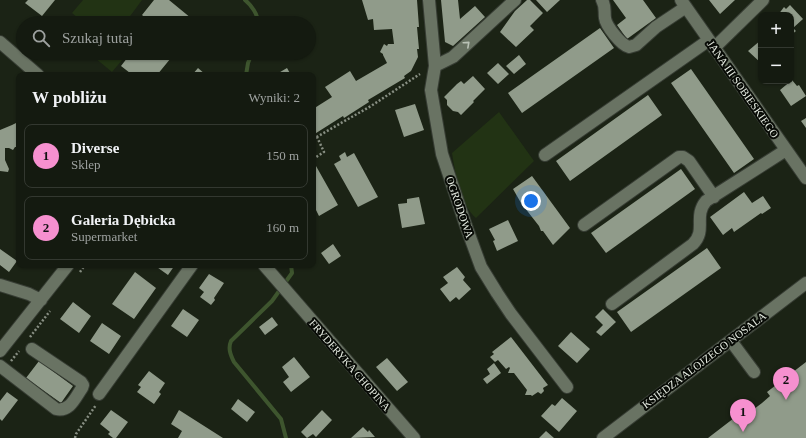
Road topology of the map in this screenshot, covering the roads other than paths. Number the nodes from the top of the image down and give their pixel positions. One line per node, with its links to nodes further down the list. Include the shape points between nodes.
1 (429, 0): 10 (street, OGRODOWA)
2 (515, 0): 10 (street, one-way to 2, via 453,57)
3 (602, 0): 5 (street, via 606,8 607,23 622,44 629,47 636,45)
4 (763, 0): 7 (street)
5 (683, 3): 7 (street, JANA III SOBIESKIEGO)
6 (0, 42): 8 (street)
7 (712, 44): 12 (street, JANA III SOBIESKIEGO); 13 (street)
8 (16, 56)
9 (21, 60): 11 (street)
10 (435, 66): 29 (street, OGRODOWA, via 431,90 442,154 481,267 511,314)
11 (35, 72)
12 (786, 150): 14 (street, JANA III SOBIESKIEGO); 15 (street)
13 (546, 155)
14 (806, 178)
15 (714, 197): 16 (street, via 689,161 679,157); 23 (street, via 706,201 700,210 699,235 693,244)
16 (584, 225)
17 (66, 268): 22 (street)
18 (190, 268): 30 (street)
19 (267, 268): 31 (street, FRYDERYKA CHOPINA)
20 (806, 283): 24 (street, KSIĘDZA ALOJZEGO NOSALA)
21 (0, 285): 22 (street)
22 (41, 300): 26 (street)
23 (612, 304)
24 (731, 341): 28 (street); 32 (street, KSIĘDZA ALOJZEGO NOSALA)
25 (28, 344): 27 (street, via 83,385 67,409 56,409)
26 (0, 351)
27 (2, 368)
28 (754, 372)
29 (567, 387)
30 (99, 394)
31 (414, 438)
32 (603, 438)

